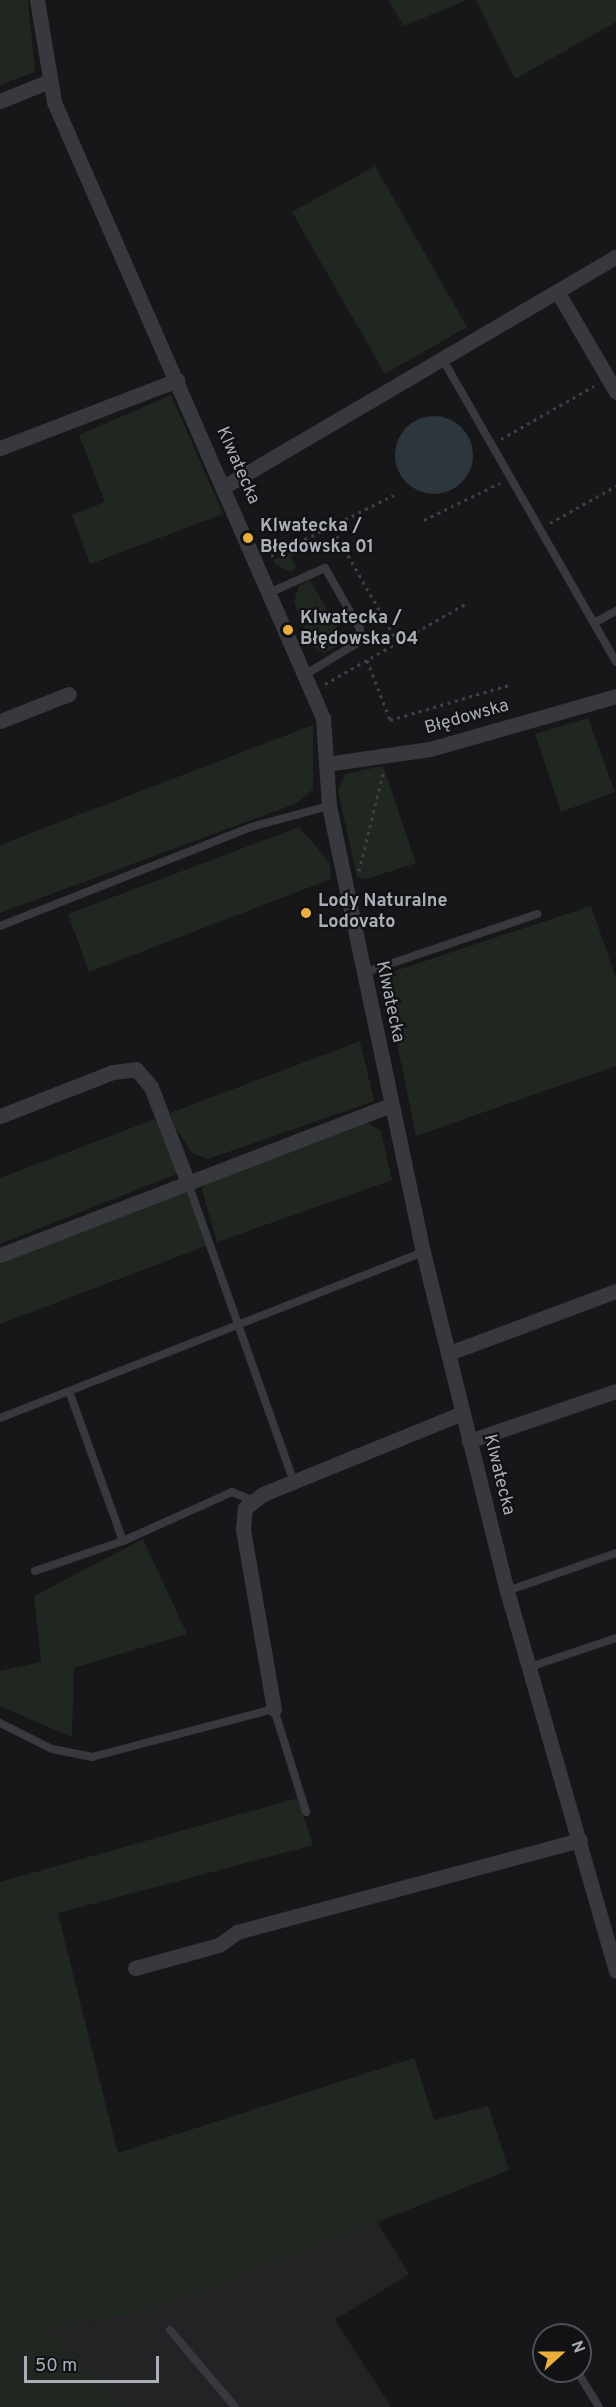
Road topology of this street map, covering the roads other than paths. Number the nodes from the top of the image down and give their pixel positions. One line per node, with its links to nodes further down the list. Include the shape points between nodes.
1 (37, 0): 2 (street, Klwatecka)
2 (47, 82): 3 (street); 7 (street, Klwatecka)
3 (0, 101)
4 (616, 257): 5 (street)
5 (557, 291): 6 (street); 8 (street)
6 (442, 358): 10 (street); 13 (lane)
7 (177, 380): 9 (street); 10 (street, Klwatecka)
8 (616, 392)
9 (0, 448)
10 (225, 486): 11 (street, Klwatecka)
11 (271, 592): 15 (street, Klwatecka); 15 (lane, via 325,568 360,629 359,642)
12 (616, 611): 13 (lane)
13 (594, 623): 14 (lane)
14 (616, 662)
15 (306, 674): 19 (street, Klwatecka, via 323,718)
16 (69, 694): 18 (street)
17 (616, 696): 19 (street, Błędowska, via 395,758)
18 (0, 721)
19 (326, 764): 20 (street, Klwatecka)
20 (329, 806): 22 (lane, via 251,827); 23 (street, Klwatecka)
21 (537, 914): 23 (lane)
22 (0, 926)
23 (363, 973): 24 (street, Klwatecka)
24 (391, 1105): 26 (street); 27 (street, Klwatecka)
25 (0, 1116): 26 (street, via 113,1072 136,1069 152,1088)
26 (188, 1183): 28 (street); 30 (lane)
27 (423, 1252): 30 (lane); 31 (street, Klwatecka)
28 (0, 1256)
29 (616, 1291): 31 (street)
30 (240, 1324): 32 (lane); 37 (lane)
31 (449, 1353): 34 (street, Klwatecka)
32 (69, 1391): 35 (lane); 39 (lane)
33 (616, 1391): 36 (street)
34 (462, 1413): 36 (street, Klwatecka); 37 (street)
35 (0, 1418)
36 (469, 1441): 42 (street, Klwatecka)
37 (294, 1482): 38 (street)
38 (252, 1500): 39 (lane, via 232,1492); 45 (street, via 243,1528)
39 (123, 1541): 41 (lane)
40 (616, 1553): 42 (lane)
41 (35, 1571)
42 (507, 1591): 44 (street, Klwatecka)
43 (616, 1638): 44 (lane)
44 (530, 1667): 48 (street, Klwatecka)
45 (274, 1709): 46 (lane, via 92,1757 52,1749); 47 (lane)
46 (0, 1723)
47 (306, 1812)
48 (580, 1840): 49 (street, via 237,1932 219,1945); 50 (street, Klwatecka)
49 (135, 1968)
50 (616, 1971)
51 (170, 2330): 53 (lane)
52 (584, 2383): 54 (lane)
53 (235, 2407)
54 (599, 2407)

